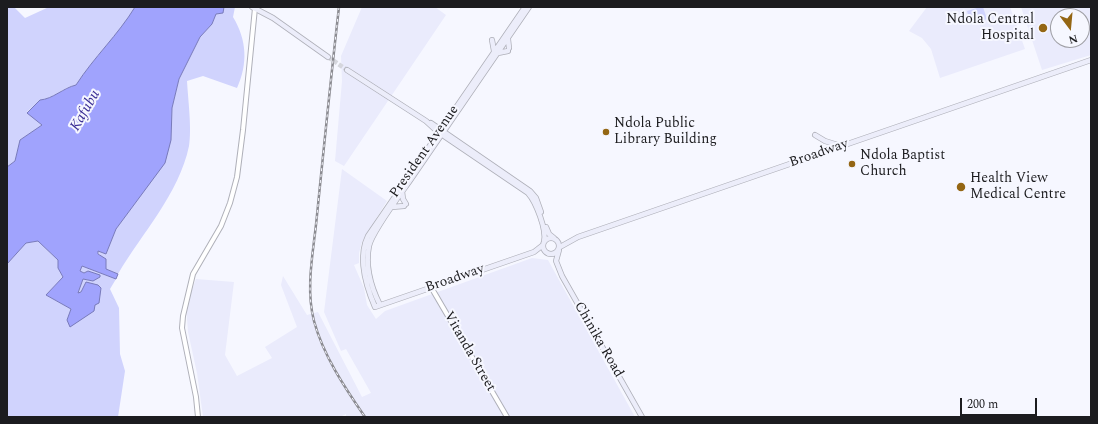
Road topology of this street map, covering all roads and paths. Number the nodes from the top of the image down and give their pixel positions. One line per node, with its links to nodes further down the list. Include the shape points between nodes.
1 (526, 7): 4 (main road, President Avenue)
2 (530, 7): 4 (main road, President Avenue)
3 (254, 8): 6 (main road, via 273,18); 28 (street, via 237,177 221,226 194,274 183,316 182,328)
4 (506, 38): 5 (main road, President Avenue); 5 (main road, via 508,50); 5 (main road, via 494,40)
5 (496, 53): 9 (main road, President Avenue)
6 (328, 57)
7 (1091, 60): 15 (main road, Broadway)
8 (347, 70): 10 (main road)
9 (447, 123): 10 (main road); 11 (main road, President Avenue); 13 (main road)
10 (432, 125): 11 (main road); 14 (main road)
11 (441, 132): 13 (main road); 14 (main road, President Avenue)
12 (815, 135): 15 (main road)
13 (450, 137): 14 (main road); 19 (main road, via 533,193 548,231); 21 (main road, via 530,195 545,232)
14 (435, 140): 16 (main road, President Avenue); 18 (main road, President Avenue)
15 (842, 146): 20 (main road, Broadway)
16 (402, 191): 17 (main road, President Avenue); 17 (main road, via 405,205)
17 (392, 207): 18 (main road, President Avenue)
18 (382, 219): 27 (main road, President Avenue, via 366,240 366,283)
19 (555, 239): 20 (main road); 21 (main road, via 548,238); 22 (main road)
20 (570, 240): 22 (main road)
21 (544, 243): 23 (main road); 24 (main road)
22 (559, 249): 24 (main road, via 556,254); 25 (main road)
23 (534, 252): 24 (main road); 26 (main road, Broadway)
24 (547, 253): 25 (main road)
25 (556, 261): 30 (main road, Chinika Road, via 566,284)
26 (431, 287): 27 (main road, Broadway); 29 (street, Vitanda Street)
27 (377, 306)
28 (198, 417)
29 (507, 417)
30 (642, 417)

